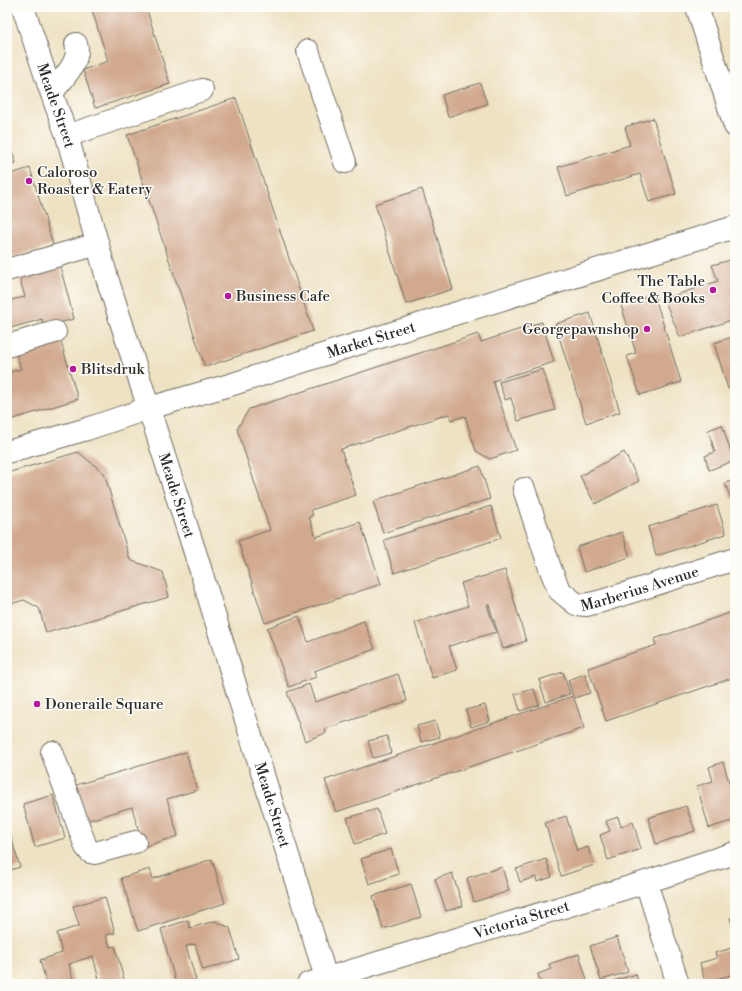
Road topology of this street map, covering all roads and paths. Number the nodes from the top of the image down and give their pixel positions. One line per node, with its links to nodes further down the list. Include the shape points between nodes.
1 (23, 7): 6 (street, Meade Street)
2 (697, 7): 7 (street)
3 (76, 44): 6 (street, via 76,61)
4 (308, 51): 9 (street)
5 (202, 90): 8 (street)
6 (52, 93): 8 (street, Meade Street)
7 (735, 126)
8 (67, 136): 11 (street, Meade Street)
9 (344, 162)
10 (735, 227): 15 (street, Market Street)
11 (98, 244): 12 (street); 15 (street, Meade Street)
12 (7, 270)
13 (55, 332): 14 (street)
14 (7, 346)
15 (149, 408): 16 (street, Market Street); 23 (street, Meade Street, via 248,726)
16 (7, 452)
17 (524, 489): 18 (street, Marberius Avenue, via 559,590 576,604 586,605)
18 (735, 559)
19 (52, 752): 20 (street, via 90,852)
20 (135, 842)
21 (735, 852): 22 (street, Victoria Street)
22 (646, 882): 23 (street, Victoria Street); 24 (street)
23 (321, 982)
24 (678, 984)

